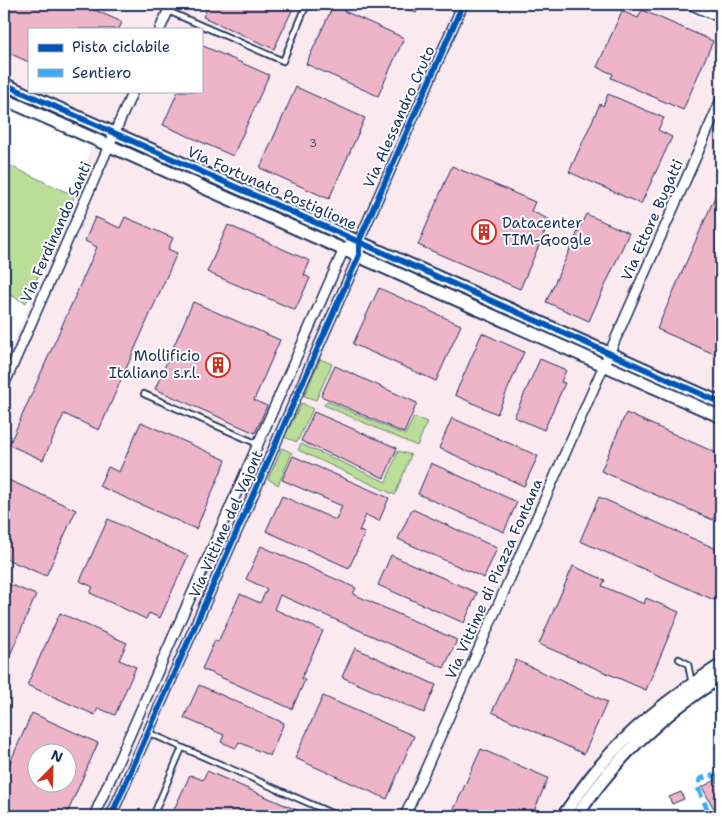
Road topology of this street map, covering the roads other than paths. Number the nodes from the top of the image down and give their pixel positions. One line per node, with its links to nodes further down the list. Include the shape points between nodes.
1 (307, 4): 4 (lane, via 283,61)
2 (463, 4): 15 (street, Via Alessandro Cruto)
3 (689, 4): 5 (street)
4 (169, 7): 6 (street)
5 (721, 18)
6 (160, 28)
7 (4, 84): 11 (street, Via Fortunato Postiglione)
8 (133, 92): 11 (street, Via Ferdinando Santi)
9 (4, 99): 12 (street, Via Fortunato Postiglione)
10 (721, 100): 20 (street, Via Ettore Bugatti)
11 (115, 132): 12 (street, Via Ferdinando Santi); 13 (street, Via Fortunato Postiglione)
12 (110, 146): 14 (street, Via Fortunato Postiglione); 24 (street, Via Ferdinando Santi)
13 (216, 177): 14 (lane); 15 (street, Via Fortunato Postiglione)
14 (211, 190): 16 (street, Via Fortunato Postiglione)
15 (359, 241): 16 (street); 17 (street, Via Vittime del Vajont); 18 (street, Via Fortunato Postiglione)
16 (344, 249): 17 (street, Via Fortunato Postiglione); 22 (street, Via Vittime del Vajont)
17 (359, 256): 19 (street, Via Fortunato Postiglione); 23 (street, Via Vittime del Vajont)
18 (475, 292): 19 (lane); 20 (street, Via Fortunato Postiglione)
19 (470, 305): 21 (street, Via Fortunato Postiglione)
20 (609, 352): 21 (street, Via Vittime di Piazza Fontana); 26 (street, Via Fortunato Postiglione)
21 (603, 364): 27 (street, Via Fortunato Postiglione); 42 (street, Via Vittime di Piazza Fontana)
22 (292, 368): 23 (street); 28 (street, Via Vittime del Vajont)
23 (306, 374): 30 (street, Via Vittime del Vajont)
24 (4, 385)
25 (144, 394): 28 (lane)
26 (721, 402)
27 (721, 417)
28 (258, 444): 29 (street, Via Vittime del Vajont)
29 (169, 647): 30 (street); 35 (street, Via Vittime del Vajont)
30 (183, 653): 36 (street, Via Vittime del Vajont)
31 (679, 659): 34 (lane, via 688,664)
32 (721, 665): 34 (street)
33 (718, 682): 44 (street, via 686,701 636,743 609,771)
34 (692, 684): 43 (street, via 629,735 600,765)
35 (134, 726): 36 (street); 38 (street, Via Vittime del Vajont)
36 (147, 732): 37 (lane); 39 (street, Via Vittime del Vajont)
37 (182, 748): 40 (lane); 41 (lane)
38 (94, 816)
39 (111, 816)
40 (153, 816)
41 (338, 816)
42 (405, 816)
43 (563, 816)
44 (576, 816)

